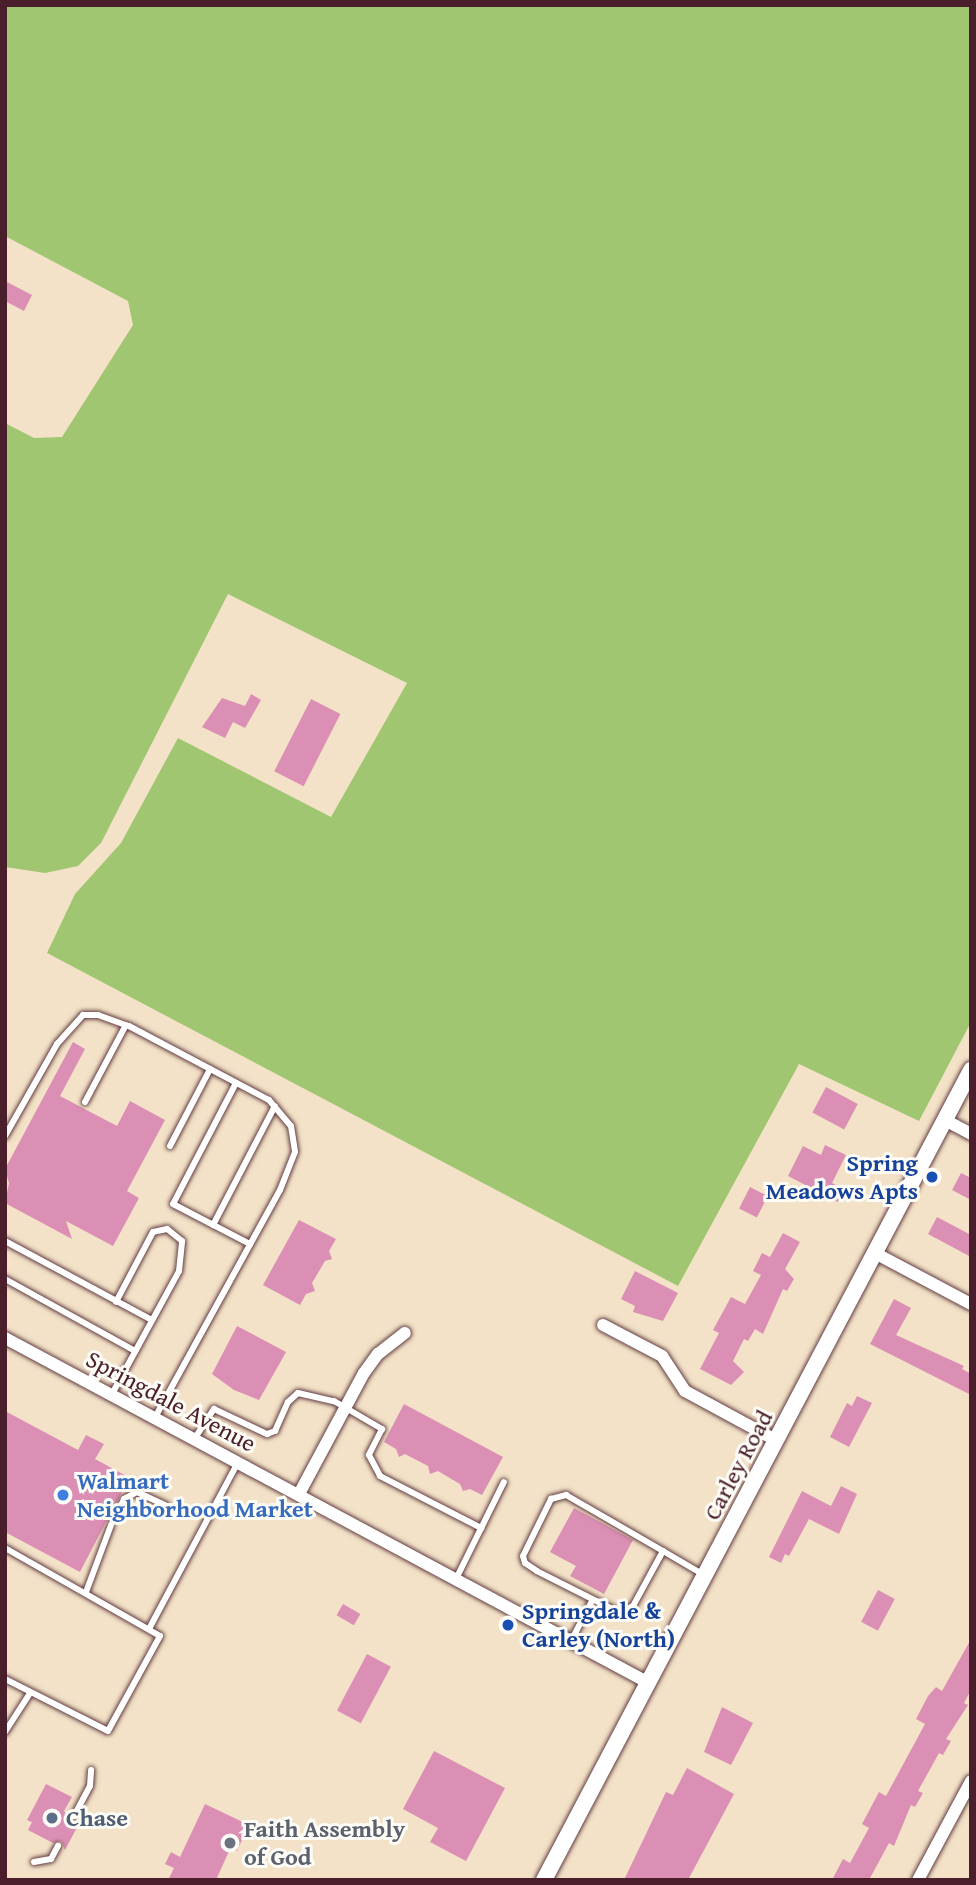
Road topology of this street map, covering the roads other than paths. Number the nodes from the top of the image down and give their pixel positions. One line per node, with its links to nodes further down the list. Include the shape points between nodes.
1 (126, 1025): 2 (lane); 5 (lane); 9 (lane, via 98,1014 83,1015 73,1023)
2 (210, 1069): 4 (lane); 10 (lane)
3 (971, 1070): 7 (street, Carley Road)
4 (236, 1083): 6 (lane); 11 (lane, via 173,1204)
5 (85, 1102)
6 (275, 1106): 11 (lane); 13 (lane, via 291,1126 295,1152)
7 (944, 1120): 8 (street); 14 (street, Carley Road)
8 (971, 1134)
9 (5, 1136)
10 (170, 1146)
11 (213, 1225): 13 (lane)
12 (5, 1241): 16 (lane)
13 (250, 1244): 25 (lane)
14 (875, 1253): 17 (street); 27 (street, Carley Road)
15 (5, 1279): 22 (lane)
16 (116, 1302): 18 (lane); 18 (lane, via 153,1232 167,1229 182,1241 183,1259)
17 (971, 1304)
18 (152, 1321): 22 (lane)
19 (603, 1325): 27 (street, via 662,1356 685,1391)
20 (404, 1332): 24 (street, via 378,1354)
21 (5, 1338): 23 (street, Springdale Avenue)
22 (135, 1351): 23 (lane)
23 (113, 1394): 25 (street, Springdale Avenue)
24 (346, 1407): 26 (lane, via 298,1393 288,1402 275,1432 267,1434 214,1409); 30 (street); 34 (lane, via 382,1429 369,1455 380,1476)
25 (155, 1417): 26 (street, Springdale Avenue)
26 (195, 1438): 28 (street, Springdale Avenue)
27 (776, 1441): 37 (street, Carley Road)
28 (238, 1461): 30 (street, Springdale Avenue); 41 (lane)
29 (504, 1482): 34 (lane)
30 (299, 1494): 38 (street, Springdale Avenue)
31 (167, 1506): 32 (lane, via 137,1492 124,1499)
32 (116, 1515)
33 (111, 1525): 39 (lane)
34 (481, 1528): 38 (lane)
35 (5, 1548): 39 (lane)
36 (663, 1551): 37 (lane); 40 (lane, via 628,1612 612,1611); 40 (lane, via 566,1495 551,1499 523,1556 524,1563)
37 (705, 1576): 44 (street, Carley Road)
38 (456, 1579): 42 (street, Springdale Avenue)
39 (86, 1592): 41 (lane)
40 (592, 1601): 42 (lane)
41 (150, 1627): 45 (lane, via 158,1631 159,1641 108,1731)
42 (571, 1641): 44 (street, Springdale Avenue)
43 (5, 1679): 45 (lane)
44 (649, 1683): 52 (street, Carley Road)
45 (30, 1693): 46 (lane)
46 (6, 1728)
47 (91, 1770): 49 (lane, via 90,1786)
48 (971, 1781): 53 (street)
49 (74, 1816)
50 (58, 1846): 51 (lane, via 51,1859)
51 (34, 1862)
52 (544, 1880)
53 (918, 1880)

